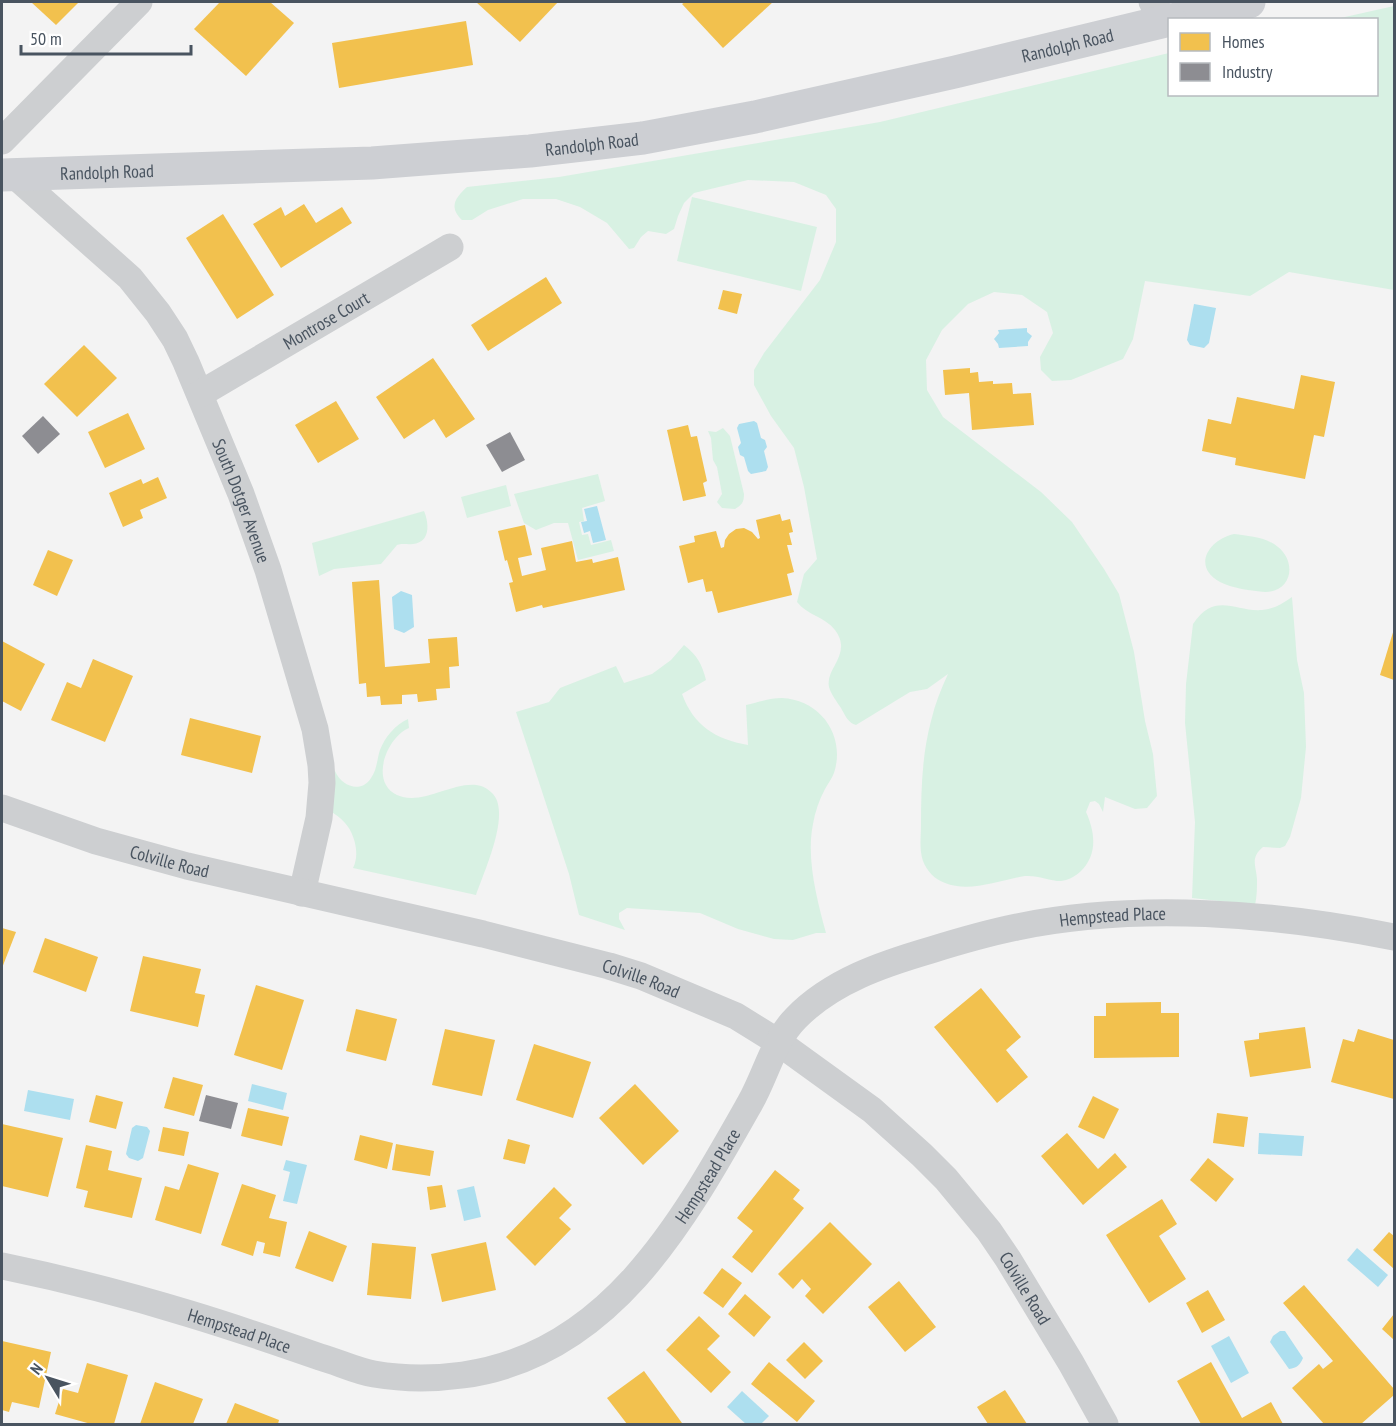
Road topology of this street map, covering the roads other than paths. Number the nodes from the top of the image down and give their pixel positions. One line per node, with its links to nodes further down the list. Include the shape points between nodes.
1 (139, 2): 4 (street)
2 (1249, 2): 3 (main road, Randolph Road)
3 (1165, 15): 5 (main road, Randolph Road, via 955,72 643,138 372,163)
4 (2, 141)
5 (8, 175): 7 (street, South Dotger Avenue, via 130,278 175,339)
6 (450, 247): 7 (street, Montrose Court)
7 (200, 394): 9 (street, South Dotger Avenue, via 268,570 315,729 322,783 319,818)
8 (2, 808): 9 (street, Colville Road, via 96,841)
9 (302, 893): 11 (street, Colville Road, via 483,934 641,976 736,1016)
10 (1395, 937): 11 (street, Hempstead Place, via 1311,922 1187,913 1104,915 1017,927 895,960 857,975 806,1009)
11 (778, 1042): 12 (street, Hempstead Place, via 755,1096 711,1172 624,1291 581,1328 545,1350 481,1372 419,1378 372,1374 190,1314); 13 (street, Colville Road, via 872,1110 946,1179 1008,1259)
12 (2, 1266)
13 (1105, 1425)

